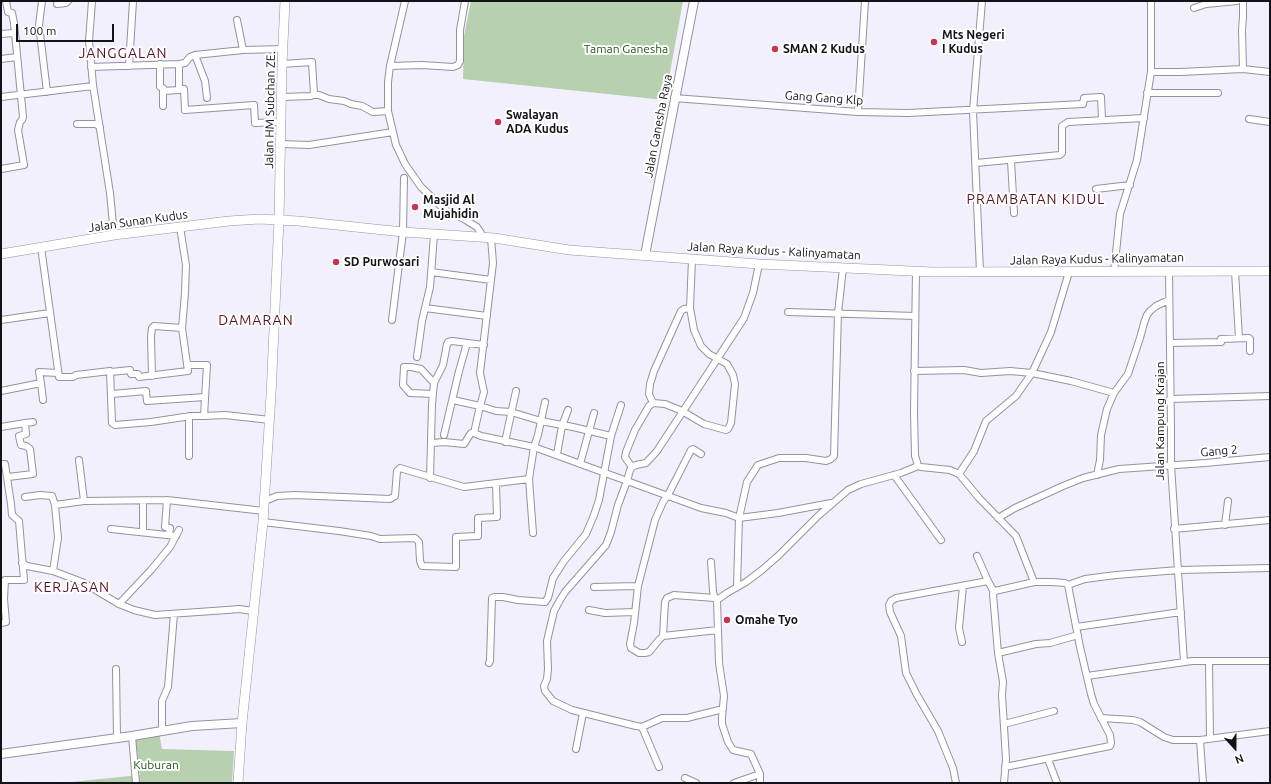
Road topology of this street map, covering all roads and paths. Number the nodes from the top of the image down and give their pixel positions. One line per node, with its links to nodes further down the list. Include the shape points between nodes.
1 (6, 1): 17 (street)
2 (42, 1): 38 (street, via 39,25)
3 (68, 1): 15 (street, via 66,4)
4 (92, 1): 31 (street)
5 (133, 1): 29 (street)
6 (285, 1): 21 (main road, Jalan HM Subchan ZE.)
7 (404, 1): 30 (street)
8 (465, 1): 30 (street, via 458,65)
9 (694, 1): 46 (street, Jalan Ganesha Raya)
10 (865, 1): 51 (street)
11 (982, 1): 50 (street)
12 (1151, 1): 33 (street)
13 (1237, 1): 16 (street, via 1206,4)
14 (1243, 1): 32 (street)
15 (57, 4)
16 (1194, 8)
17 (4, 12): 19 (street, via 12,13)
18 (237, 20): 22 (street)
19 (14, 33): 20 (street); 24 (street)
20 (1, 34)
21 (283, 49): 22 (street); 28 (main road, Jalan HM Subchan ZE.)
22 (243, 50): 23 (street)
23 (195, 55): 27 (street, via 185,63); 45 (street, via 205,81)
24 (17, 57): 25 (street); 41 (street)
25 (1, 59)
26 (160, 64): 27 (street); 29 (street); 37 (street, via 160,87)
27 (178, 64): 36 (street)
28 (282, 64): 42 (street, via 312,62); 44 (main road, Jalan HM Subchan ZE.)
29 (129, 66): 31 (street)
30 (390, 66): 49 (street)
31 (91, 67): 35 (street)
32 (1243, 69): 33 (street); 34 (street)
33 (1150, 72): 39 (street)
34 (1270, 72)
35 (93, 86): 38 (street); 59 (street)
36 (179, 90): 37 (street); 48 (street, via 184,89)
37 (163, 91): 47 (street)
38 (47, 92): 41 (street)
39 (1147, 93): 40 (street); 53 (street)
40 (1218, 93)
41 (21, 95): 43 (street); 64 (street, via 23,117 18,130 24,165)
42 (313, 95): 44 (street); 49 (street, via 362,106 373,112)
43 (1, 97)
44 (282, 97): 56 (main road, Jalan HM Subchan ZE.)
45 (207, 98)
46 (674, 98): 51 (street, Gang Gang Klp); 77 (street, Jalan Ganesha Raya)
47 (163, 106)
48 (185, 110): 52 (street); 56 (street, via 254,106 255,123)
49 (388, 111): 60 (street)
50 (973, 111): 51 (street, Gang Gang Klp); 55 (street, Gang Gang Klp, via 1083,104 1084,98 1101,97); 63 (street)
51 (858, 112)
52 (189, 117)
53 (1144, 118): 55 (street); 66 (street)
54 (1249, 119): 57 (street)
55 (1102, 120): 62 (street, via 1064,124 1060,155)
56 (282, 122): 61 (main road, Jalan HM Subchan ZE.)
57 (1270, 122)
58 (76, 124): 59 (street, via 96,124)
59 (100, 127): 72 (street)
60 (393, 132): 61 (street, via 309,145); 74 (street, via 405,164 421,187 445,210 473,224)
61 (281, 144): 69 (main road, Jalan HM Subchan ZE.)
62 (1011, 161): 63 (street); 68 (street)
63 (976, 163): 86 (street)
64 (1, 169)
65 (404, 178): 71 (street)
66 (1130, 185): 67 (street); 88 (street, via 1120,214)
67 (1096, 189)
68 (1014, 213)
69 (279, 220): 70 (main road, Jalan Sunan Kudus, via 240,220); 71 (main road, Jalan Raya Kudus - Kalinyamatan); 136 (main road, Jalan HM Subchan ZE.)
70 (180, 227): 72 (main road, Jalan Sunan Kudus); 100 (street, via 186,265)
71 (402, 232): 73 (main road, Jalan Raya Kudus - Kalinyamatan); 99 (street)
72 (114, 235): 75 (main road, Jalan Sunan Kudus)
73 (434, 235): 74 (main road, Jalan Raya Kudus - Kalinyamatan); 85 (street)
74 (487, 238): 77 (main road, Jalan Raya Kudus - Kalinyamatan, via 569,250); 89 (street, via 493,263)
75 (41, 247): 76 (main road, Jalan Sunan Kudus); 94 (street)
76 (1, 254)
77 (644, 255): 78 (main road, Jalan Raya Kudus - Kalinyamatan)
78 (692, 259): 79 (main road, Jalan Raya Kudus - Kalinyamatan); 92 (street)
79 (758, 264): 80 (main road, Jalan Raya Kudus - Kalinyamatan); 107 (street, via 753,293 744,318)
80 (843, 268): 82 (main road, Jalan Raya Kudus - Kalinyamatan); 95 (street)
81 (1169, 270): 83 (main road, Jalan Raya Kudus - Kalinyamatan); 88 (main road, Jalan Raya Kudus - Kalinyamatan); 90 (street, Jalan Kampung Krajan)
82 (916, 271): 86 (main road, Jalan Raya Kudus - Kalinyamatan); 97 (street)
83 (1235, 271): 84 (main road, Jalan Raya Kudus - Kalinyamatan); 101 (street)
84 (1270, 271)
85 (431, 272): 89 (street); 91 (street)
86 (980, 272): 87 (main road, Jalan Raya Kudus - Kalinyamatan)
87 (1069, 272): 88 (main road, Jalan Raya Kudus - Kalinyamatan); 112 (street, via 1051,332)
88 (1114, 272)
89 (491, 280): 96 (street)
90 (1169, 300): 103 (street, Jalan Kampung Krajan); 118 (street, via 1156,306 1147,315 1128,374)
91 (425, 308): 96 (street); 106 (street)
92 (690, 308): 107 (street, via 698,342); 127 (street, via 681,311 654,371 649,394)
93 (788, 312): 95 (street)
94 (50, 313): 98 (street); 111 (street)
95 (838, 313): 97 (street); 178 (street, via 834,456 826,461 779,458 758,465 747,482)
96 (487, 316): 104 (street)
97 (915, 316): 109 (street)
98 (1, 320)
99 (392, 320)
100 (182, 328): 108 (street); 113 (street, via 152,328)
101 (1239, 338): 103 (street, via 1221,339 1221,342); 105 (street, via 1250,339)
102 (467, 343): 104 (street); 115 (street, via 448,342 443,365); 125 (street)
103 (1170, 343): 123 (street, Jalan Kampung Krajan)
104 (484, 345): 129 (street, via 480,373 484,392)
105 (1250, 351)
106 (418, 357)
107 (717, 358): 131 (street); 131 (street, via 727,364 735,384 731,423 728,429 704,424)
108 (188, 365): 113 (street, via 188,371 185,372); 122 (street, via 207,365)
109 (914, 371): 112 (street); 157 (street, via 915,449)
110 (111, 372): 111 (street, via 60,378); 113 (street, via 130,370 131,374 138,374 139,377); 119 (street)
111 (58, 373): 114 (street, via 39,372)
112 (1032, 373): 118 (street); 160 (street, via 1016,396 986,421 972,455)
113 (152, 376)
114 (41, 383): 116 (street); 124 (street)
115 (434, 383): 120 (street); 120 (street, via 421,369 404,367 404,385 410,393)
116 (1, 391)
117 (516, 391): 132 (street)
118 (1114, 393): 162 (street, via 1101,435)
119 (112, 394): 122 (street, via 146,391 147,401); 134 (street, via 113,424)
120 (433, 394): 147 (street)
121 (1270, 396): 123 (street)
122 (205, 397): 135 (street)
123 (1170, 399): 156 (street, Jalan Kampung Krajan)
124 (44, 400)
125 (453, 400): 129 (street); 144 (street)
126 (545, 402): 137 (street)
127 (653, 403): 131 (street, via 665,404); 158 (street, via 635,430 626,452 625,457)
128 (620, 405): 145 (street)
129 (480, 406): 132 (street); 143 (street)
130 (568, 410): 140 (street)
131 (682, 411): 158 (street, via 650,460)
132 (511, 412): 137 (street); 146 (street)
133 (594, 413): 142 (street)
134 (189, 416): 135 (street); 151 (street)
135 (204, 416): 136 (street, via 225,415)
136 (270, 420): 173 (main road, Jalan HM Subchan ZE.)
137 (541, 421): 140 (street); 148 (street)
138 (33, 422): 139 (street)
139 (25, 423): 141 (street); 163 (street, via 26,434 19,436 21,445 30,449 33,474)
140 (562, 426): 142 (street); 149 (street)
141 (1, 427)
142 (588, 431): 145 (street); 155 (street)
143 (474, 433): 146 (street); 147 (street, via 471,433 464,444)
144 (444, 435)
145 (611, 436): 159 (street)
146 (505, 442): 148 (street)
147 (432, 443): 164 (street)
148 (534, 447): 149 (street); 165 (street)
149 (557, 454): 155 (street)
150 (701, 454): 168 (street, via 691,450)
151 (189, 456)
152 (1270, 457): 156 (street, Gang 2)
153 (79, 460): 171 (street)
154 (1, 464): 163 (street, via 5,464)
155 (580, 464): 159 (street)
156 (1171, 465): 162 (street, Gang 2, via 1119,469); 184 (street, Jalan Kampung Krajan)
157 (918, 466): 160 (street, via 950,470); 161 (street)
158 (632, 467): 166 (street)
159 (604, 473): 166 (street); 220 (street, via 599,500 586,534 553,578 547,600 543,602 492,598)
160 (959, 474): 179 (street)
161 (894, 475): 175 (street, via 851,488); 188 (street)
162 (1097, 475): 179 (street, Gang 2, via 1064,486)
163 (8, 477): 191 (street, via 12,514 19,521)
164 (430, 478): 167 (street, via 464,487); 173 (street, via 399,468 395,496 390,499 295,495 277,496)
165 (529, 479): 167 (street); 186 (street)
166 (627, 481): 168 (street); 225 (street, via 606,545 565,592 554,611 548,632 548,679 544,686 545,691 553,701)
167 (496, 484): 181 (street, via 497,517 478,518 478,536 456,537 456,567 422,566 419,542 415,538 380,539 339,531)
168 (668, 496): 178 (street); 198 (street, via 655,520)
169 (25, 497): 176 (street, via 52,496)
170 (167, 500): 172 (street); 177 (street); 187 (street, via 165,528 170,528)
171 (84, 501): 172 (street); 176 (street)
172 (143, 501): 185 (street)
173 (264, 501): 177 (main road, Jalan HM Subchan ZE.)
174 (1228, 501): 182 (street)
175 (833, 503): 178 (street); 201 (street, via 762,570)
176 (55, 505): 194 (street, via 58,538)
177 (264, 511): 181 (main road, Jalan HM Subchan ZE.)
178 (739, 518): 201 (street)
179 (998, 518): 196 (street, via 1016,536)
180 (1270, 520): 182 (street)
181 (263, 522): 206 (main road, Jalan HM Subchan ZE.)
182 (1225, 525): 184 (street)
183 (111, 529): 185 (street)
184 (1174, 529): 193 (street, Jalan Kampung Krajan)
185 (143, 532): 187 (street)
186 (532, 533)
187 (169, 535): 204 (street, via 177,533 170,547)
188 (942, 540)
189 (977, 556): 195 (street)
190 (711, 562): 203 (street, via 711,581)
191 (22, 563): 194 (street); 210 (street, via 24,580 5,580 6,622)
192 (1270, 568): 193 (street)
193 (1179, 570): 197 (street, via 1116,574 1085,579); 208 (street, Jalan Kampung Krajan)
194 (53, 571): 204 (street, via 96,589)
195 (988, 581): 199 (street); 202 (street)
196 (1034, 582): 197 (street, via 1063,582); 202 (street)
197 (1068, 585): 211 (street)
198 (638, 586): 200 (street); 207 (street)
199 (963, 586): 215 (street, via 959,628); 248 (street, via 896,598 889,605 901,636 906,673 938,731 953,768)
200 (594, 587)
201 (737, 587): 203 (street)
202 (994, 592): 216 (street)
203 (717, 598): 212 (street); 214 (street, via 674,595 667,598)
204 (119, 604): 209 (street, via 155,615)
205 (589, 610): 207 (street, via 604,613)
206 (253, 611): 209 (street, via 239,609); 227 (main road, Jalan HM Subchan ZE.)
207 (635, 612): 214 (street, via 630,644 634,651 649,652)
208 (1181, 612): 211 (street); 219 (street, Jalan Kampung Krajan)
209 (174, 614): 230 (street, via 168,687 162,701)
210 (1, 623)
211 (1076, 627): 213 (street)
212 (718, 630): 214 (street); 223 (street)
213 (1078, 635): 216 (street); 222 (street)
214 (663, 636)
215 (962, 642)
216 (998, 653): 228 (street, via 1003,682)
217 (1209, 661): 218 (street); 219 (street); 234 (street)
218 (1270, 661)
219 (1184, 662): 222 (street)
220 (489, 663)
221 (116, 669): 233 (street)
222 (1087, 676): 226 (street, via 1094,704)
223 (723, 708): 229 (street, via 687,718 662,718); 241 (street, via 722,724 731,748 751,754)
224 (1054, 711): 228 (street)
225 (583, 714): 229 (street); 236 (street)
226 (1101, 718): 235 (street, via 1134,720 1173,740); 238 (street, via 1110,735 1110,746)
227 (242, 723): 230 (street); 244 (main road, Jalan HM Subchan ZE.)
228 (1004, 724): 240 (street)
229 (642, 727): 239 (street)
230 (162, 731): 232 (street)
231 (1270, 731): 234 (street)
232 (132, 736): 233 (street); 243 (street)
233 (118, 738): 237 (street)
234 (1210, 738): 235 (street)
235 (1200, 740): 251 (street)
236 (576, 749)
237 (1, 754)
238 (1048, 759): 240 (street); 250 (street)
239 (659, 767)
240 (1005, 767): 249 (street)
241 (760, 774): 246 (street); 247 (street)
242 (684, 778): 245 (street)
243 (136, 783)
244 (238, 783)
245 (696, 783)
246 (734, 783)
247 (760, 783)
248 (956, 783)
249 (1004, 783)
250 (1057, 783)
251 (1203, 783)

